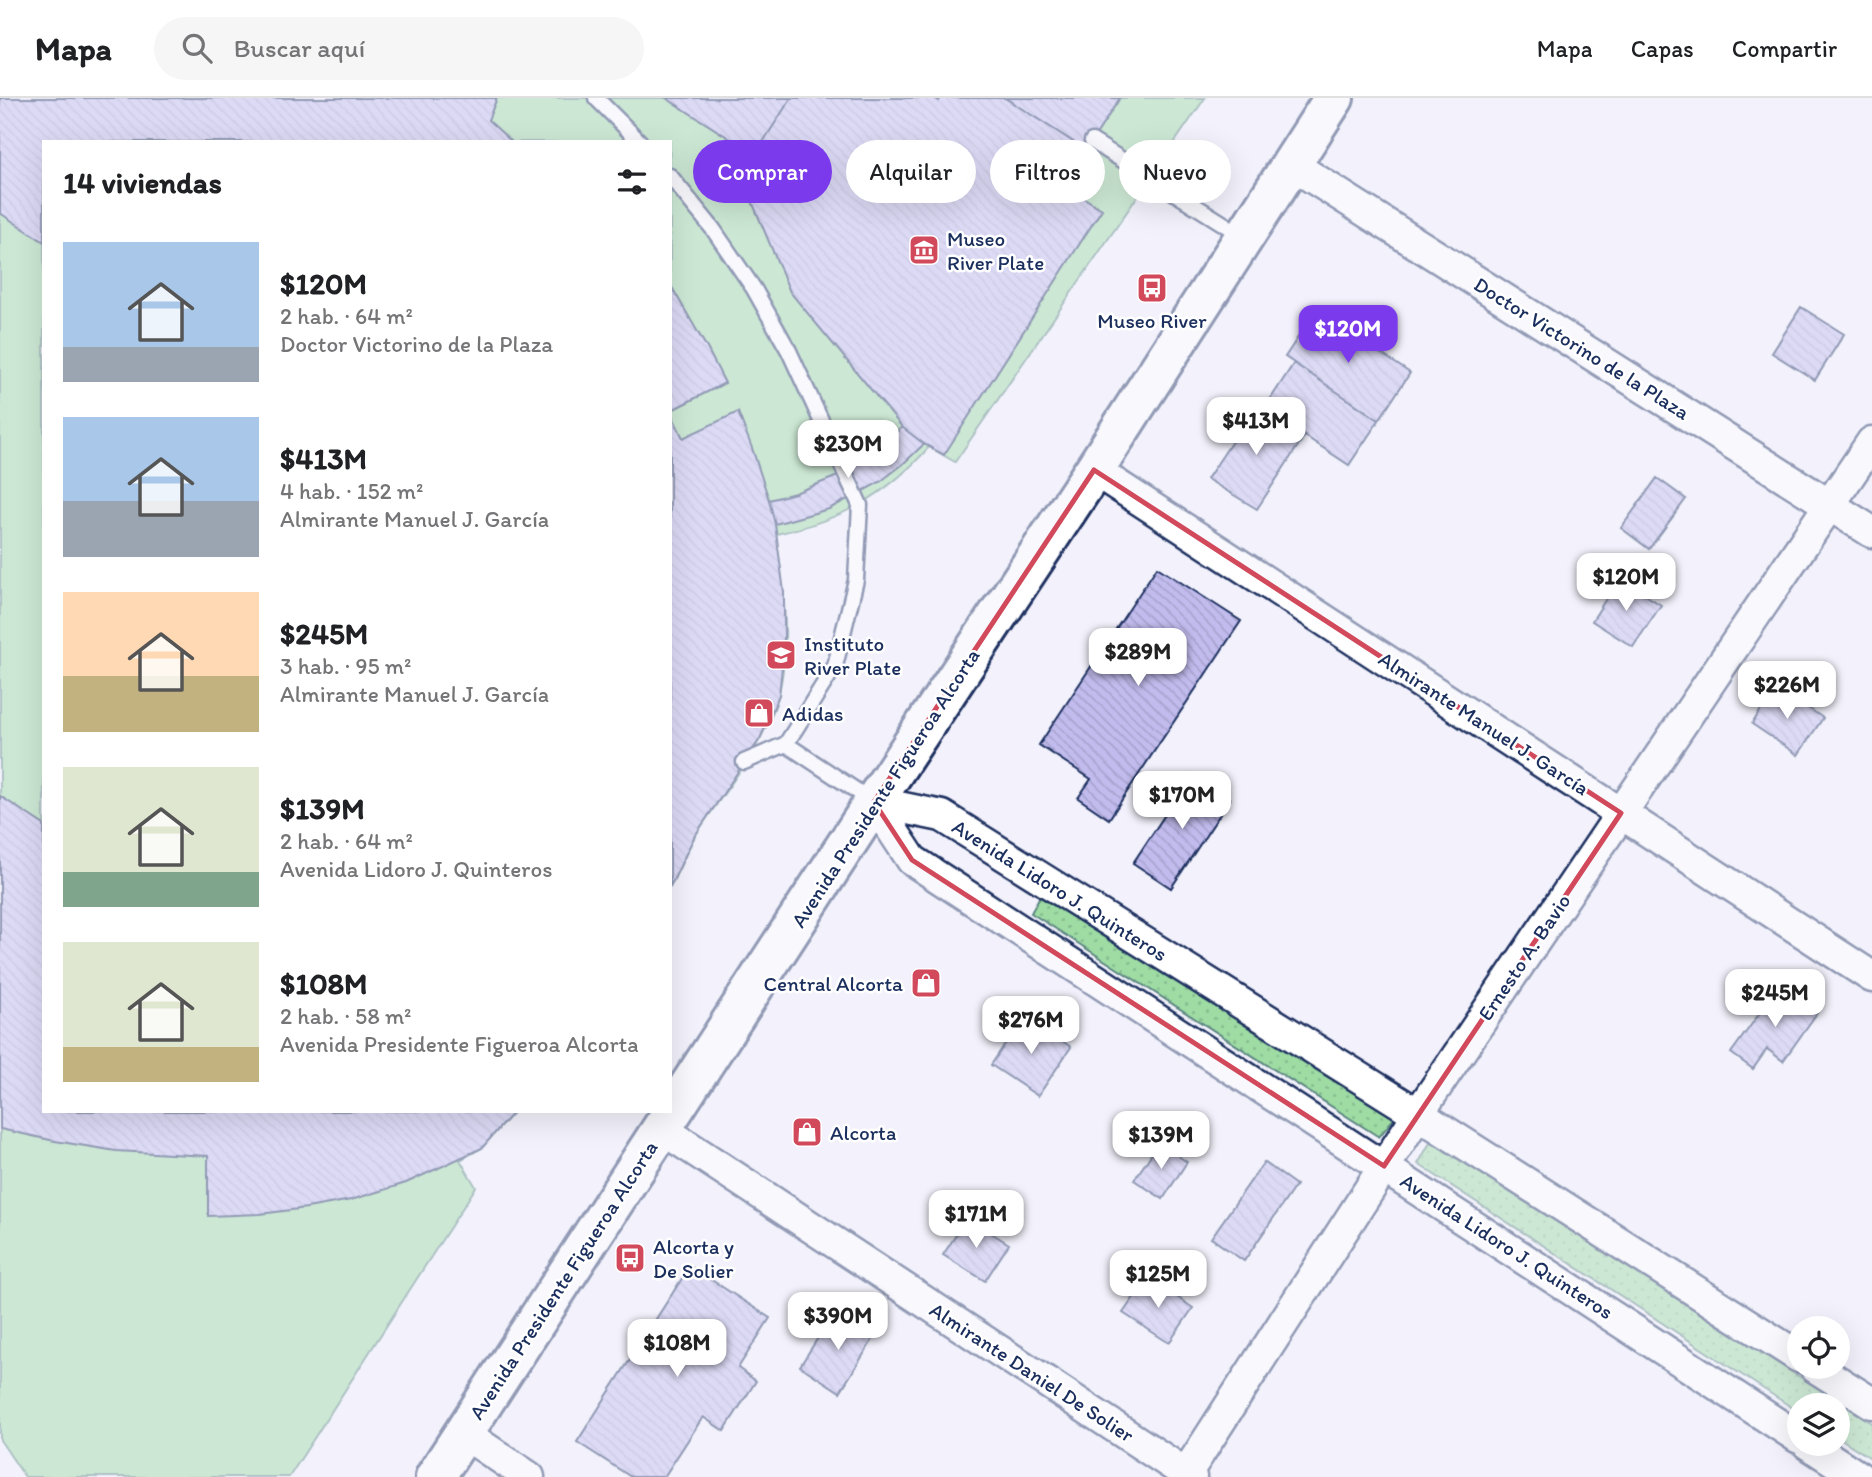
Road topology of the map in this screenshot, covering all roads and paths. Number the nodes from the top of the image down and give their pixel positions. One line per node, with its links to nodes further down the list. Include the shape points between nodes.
1 (596, 98): 3 (lane)
2 (1334, 98): 5 (main road, Avenida Presidente Figueroa Alcorta)
3 (637, 140)
4 (1105, 149): 7 (lane)
5 (1291, 164): 7 (main road, Avenida Presidente Figueroa Alcorta); 10 (street, Doctor Victorino de la Plaza)
6 (672, 178): 12 (lane, via 760,299 860,505 856,580 835,666)
7 (1244, 237): 9 (main road, Avenida Presidente Figueroa Alcorta)
8 (1872, 442): 10 (street, Ernesto A. Bavio)
9 (1094, 470): 14 (main road, Avenida Presidente Figueroa Alcorta); 15 (street, Almirante Manuel J. García)
10 (1829, 503): 11 (street, Doctor Victorino de la Plaza); 15 (street, Ernesto A. Bavio)
11 (1872, 532)
12 (786, 744): 13 (lane); 14 (lane)
13 (744, 762)
14 (874, 802): 17 (street, Avenida Lidoro J. Quinteros, via 942,816); 18 (main road, Avenida Presidente Figueroa Alcorta); 19 (street, Avenida Lidoro J. Quinteros, via 912,860)
15 (1621, 813): 16 (street, Almirante Manuel J. García); 17 (street, Ernesto A. Bavio)
16 (1872, 977)
17 (1418, 1114): 19 (street, Ernesto A. Bavio); 20 (street, Avenida Lidoro J. Quinteros)
18 (662, 1129): 24 (main road, Avenida Presidente Figueroa Alcorta); 26 (street, Almirante Daniel De Solier)
19 (1384, 1166): 23 (street, Avenida Lidoro J. Quinteros); 26 (street, Ernesto A. Bavio)
20 (1787, 1349)
21 (1834, 1379): 22 (street)
22 (1872, 1403)
23 (1787, 1430)
24 (463, 1433): 27 (main road, Avenida Presidente Figueroa Alcorta); 28 (street)
25 (1827, 1456): 29 (street)
26 (1187, 1476)
27 (435, 1477)
28 (529, 1477)
29 (1859, 1477)

